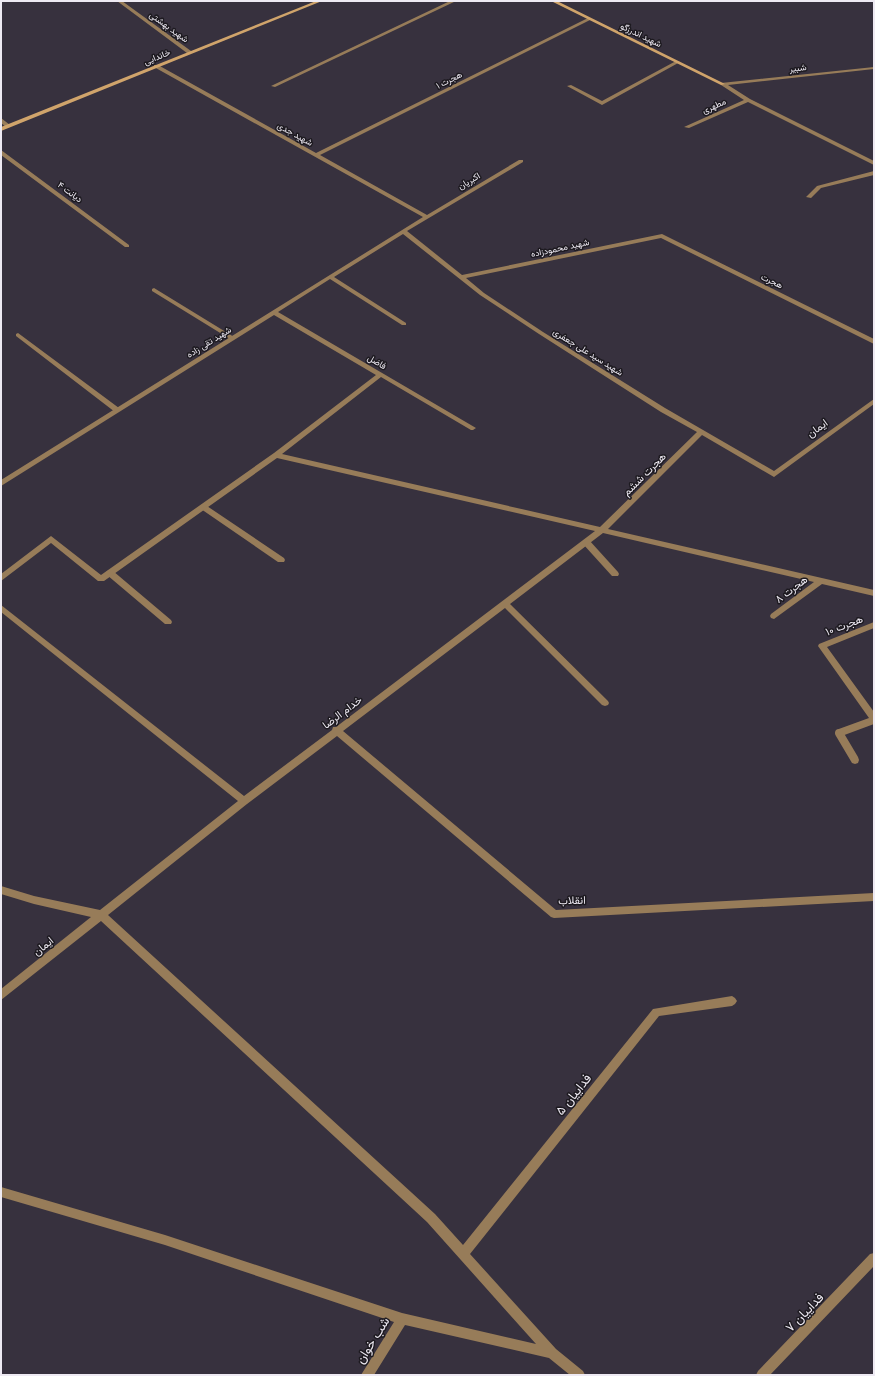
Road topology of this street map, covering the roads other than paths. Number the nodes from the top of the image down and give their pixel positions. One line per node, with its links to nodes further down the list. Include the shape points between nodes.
1 (119, 1): 6 (street, شهید بهشتی)
2 (320, 1): 6 (main road, خاندایی)
3 (454, 1): 11 (street)
4 (553, 1): 5 (main road, شهید اندرزگو)
5 (588, 19): 7 (main road, شهید اندرزگو); 19 (street, هجرت ۱)
6 (189, 52): 8 (main road, خاندایی)
7 (678, 62): 10 (main road, شهید اندرزگو); 12 (street, via 602,103)
8 (156, 66): 15 (main road, خاندایی); 19 (street, شهید جدی)
9 (874, 68): 10 (street, شبیر)
10 (723, 84): 13 (street)
11 (273, 86)
12 (569, 86)
13 (748, 100): 16 (street, مطهری); 21 (street)
14 (1, 120): 15 (street)
15 (8, 126): 17 (main road, خاندایی)
16 (687, 127)
17 (1, 129)
18 (1, 152): 27 (street, دیانت ۴)
19 (316, 155): 24 (street, شهید جدی)
20 (521, 161): 24 (street, اکبریان)
21 (874, 163)
22 (874, 173): 23 (street, via 819,187)
23 (809, 197)
24 (427, 217): 25 (street, شهید تقی زاده)
25 (403, 231): 28 (street, شهید تقی زاده); 29 (street, شهید سید علی جعفری)
26 (662, 236): 29 (street, شهید محمودزاده); 35 (street, هجرت)
27 (127, 246)
28 (331, 277): 31 (street, شهید تقی زاده); 32 (street)
29 (462, 277): 40 (street, شهید سید علی جعفری, via 482,294 541,333)
30 (154, 290): 34 (street)
31 (273, 312): 34 (street, شهید تقی زاده); 36 (street, فاضل)
32 (404, 324)
33 (18, 335): 38 (street)
34 (232, 338): 38 (street, شهید تقی زاده)
35 (874, 342)
36 (380, 374): 39 (street, فاضل); 41 (street)
37 (874, 401): 42 (street, ایمان)
38 (117, 410): 43 (street, شهید تقی زاده)
39 (473, 428)
40 (701, 432): 42 (street, شهید سید علی جعفری); 45 (street, هجرت ششم)
41 (276, 455): 44 (street); 45 (street)
42 (774, 474)
43 (1, 483)
44 (204, 507): 47 (street); 48 (street)
45 (601, 531): 46 (street, خدام الرضا); 51 (street)
46 (586, 542): 49 (street); 53 (street, خدام الرضا)
47 (281, 560)
48 (110, 573): 50 (street, via 101,579 51,539); 56 (street)
49 (615, 574)
50 (1, 578)
51 (821, 580): 52 (street); 55 (street, هجرت ۸)
52 (874, 592)
53 (505, 603): 58 (street); 60 (street, خدام الرضا)
54 (1, 608): 62 (street)
55 (774, 616)
56 (168, 622)
57 (874, 625): 59 (street, هجرت ۱۰, via 822,646)
58 (605, 702)
59 (874, 719): 61 (street, via 839,733)
60 (336, 730): 62 (street, خدام الرضا); 64 (street, انقلاب, via 554,914)
61 (855, 760)
62 (244, 801): 65 (street, خدام الرضا)
63 (1, 890): 65 (street)
64 (874, 897)
65 (101, 915): 66 (street, ایمان); 69 (street, via 430,1218)
66 (1, 996)
67 (732, 1001): 69 (street, فداییان ۵, via 656,1012)
68 (1, 1192): 71 (street, via 165,1240)
69 (464, 1254): 72 (street)
70 (874, 1258): 75 (street, فداییان ۷)
71 (402, 1319): 72 (street); 73 (street, شب خوان)
72 (552, 1353): 74 (street)
73 (367, 1375)
74 (579, 1375)
75 (762, 1375)

